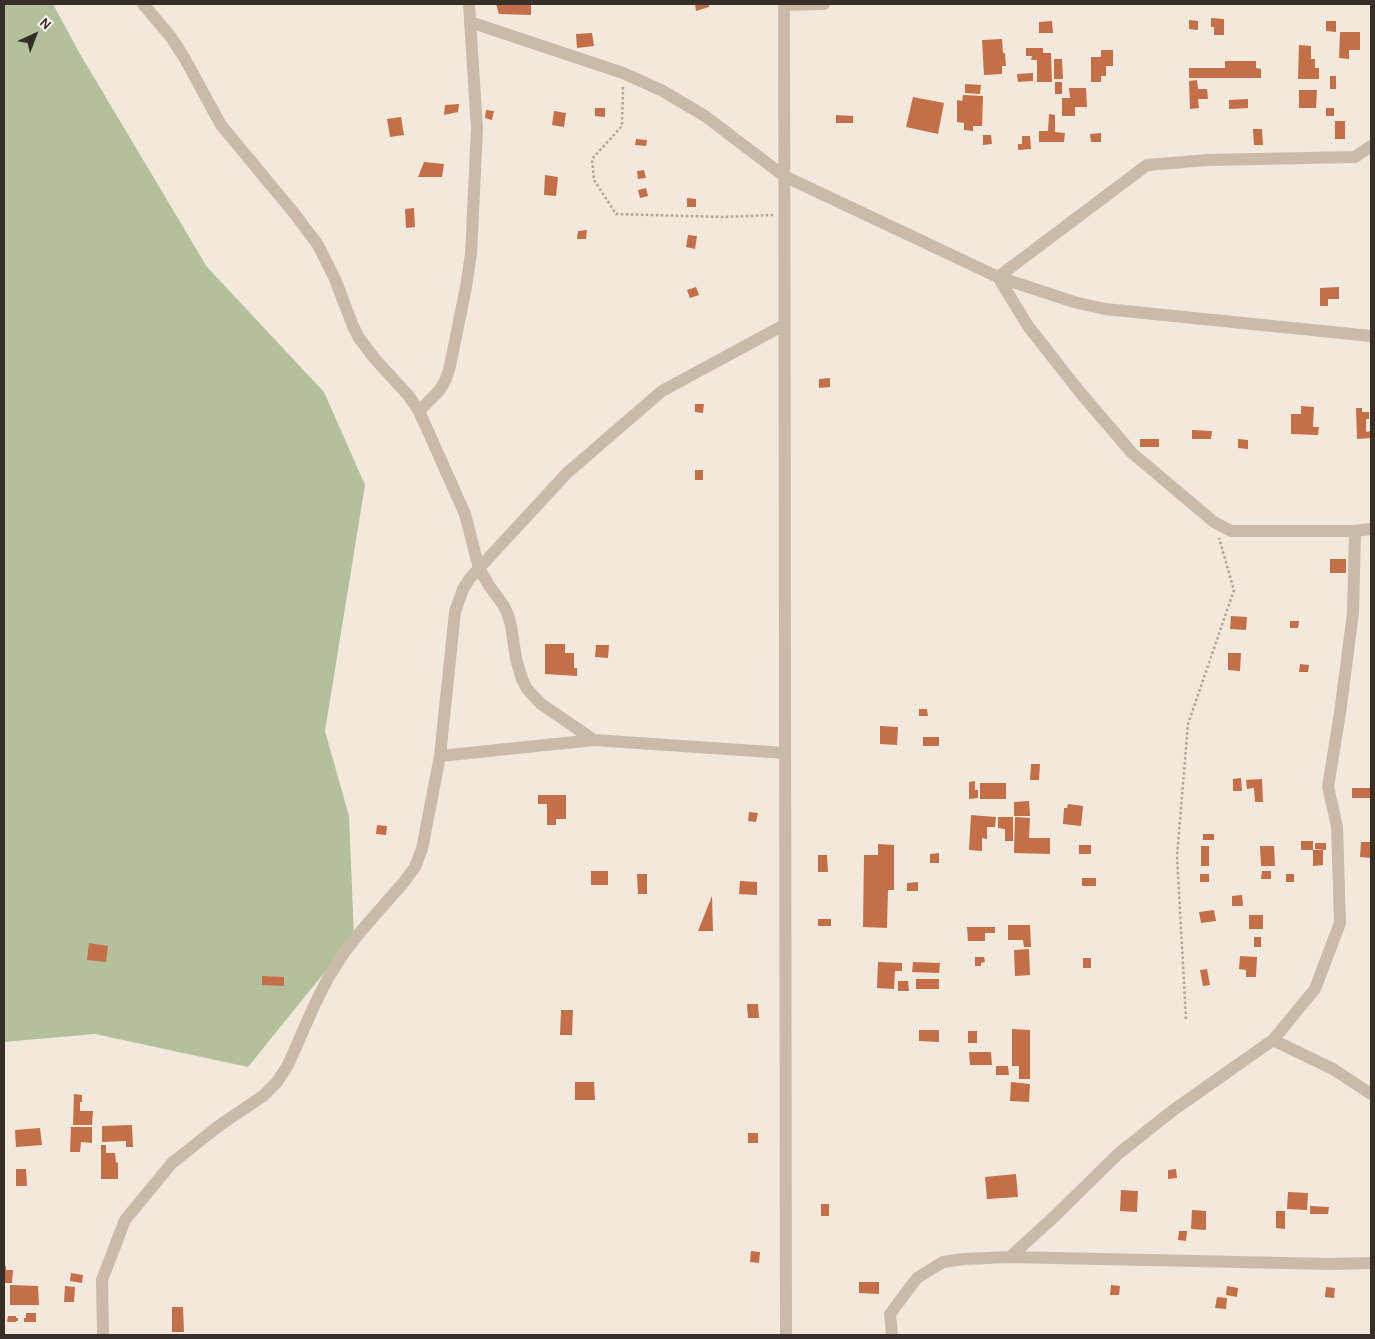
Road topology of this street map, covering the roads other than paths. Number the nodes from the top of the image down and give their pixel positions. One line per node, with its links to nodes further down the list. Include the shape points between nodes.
1 (143, 4): 11 (street, via 171,37 221,125 318,245 359,338)
2 (469, 4): 5 (street)
3 (784, 4): 4 (street); 7 (street)
4 (824, 4)
5 (470, 22): 7 (street, via 623,73 661,90 705,116); 11 (street, via 477,129 471,254 446,379)
6 (1371, 146): 8 (street, via 1355,157 1208,160 1147,165)
7 (784, 176): 8 (street); 9 (street)
8 (998, 277): 10 (street, via 1105,309); 13 (street, via 1028,326 1132,454 1214,522 1232,531)
9 (784, 325): 14 (street, via 662,391 567,474); 16 (street)
10 (1371, 336)
11 (419, 411): 14 (street, via 465,514)
12 (1371, 529): 13 (street)
13 (1355, 531): 18 (street, via 1354,613 1328,787 1337,826 1340,923 1315,989)
14 (479, 568): 15 (street, via 504,606 511,626 518,670 527,688 549,711); 17 (street, via 463,589 455,612)
15 (594, 740): 16 (street); 17 (street)
16 (785, 754): 23 (street)
17 (440, 756): 22 (street, via 422,849 415,867 343,954 278,1082 172,1162 125,1220 102,1280)
18 (1273, 1040): 19 (street, via 1333,1068); 20 (street, via 1172,1111 1118,1154)
19 (1371, 1094)
20 (1010, 1257): 21 (street); 24 (street, via 943,1262 918,1278 890,1314)
21 (1371, 1263)
22 (103, 1335)
23 (786, 1335)
24 (892, 1335)

